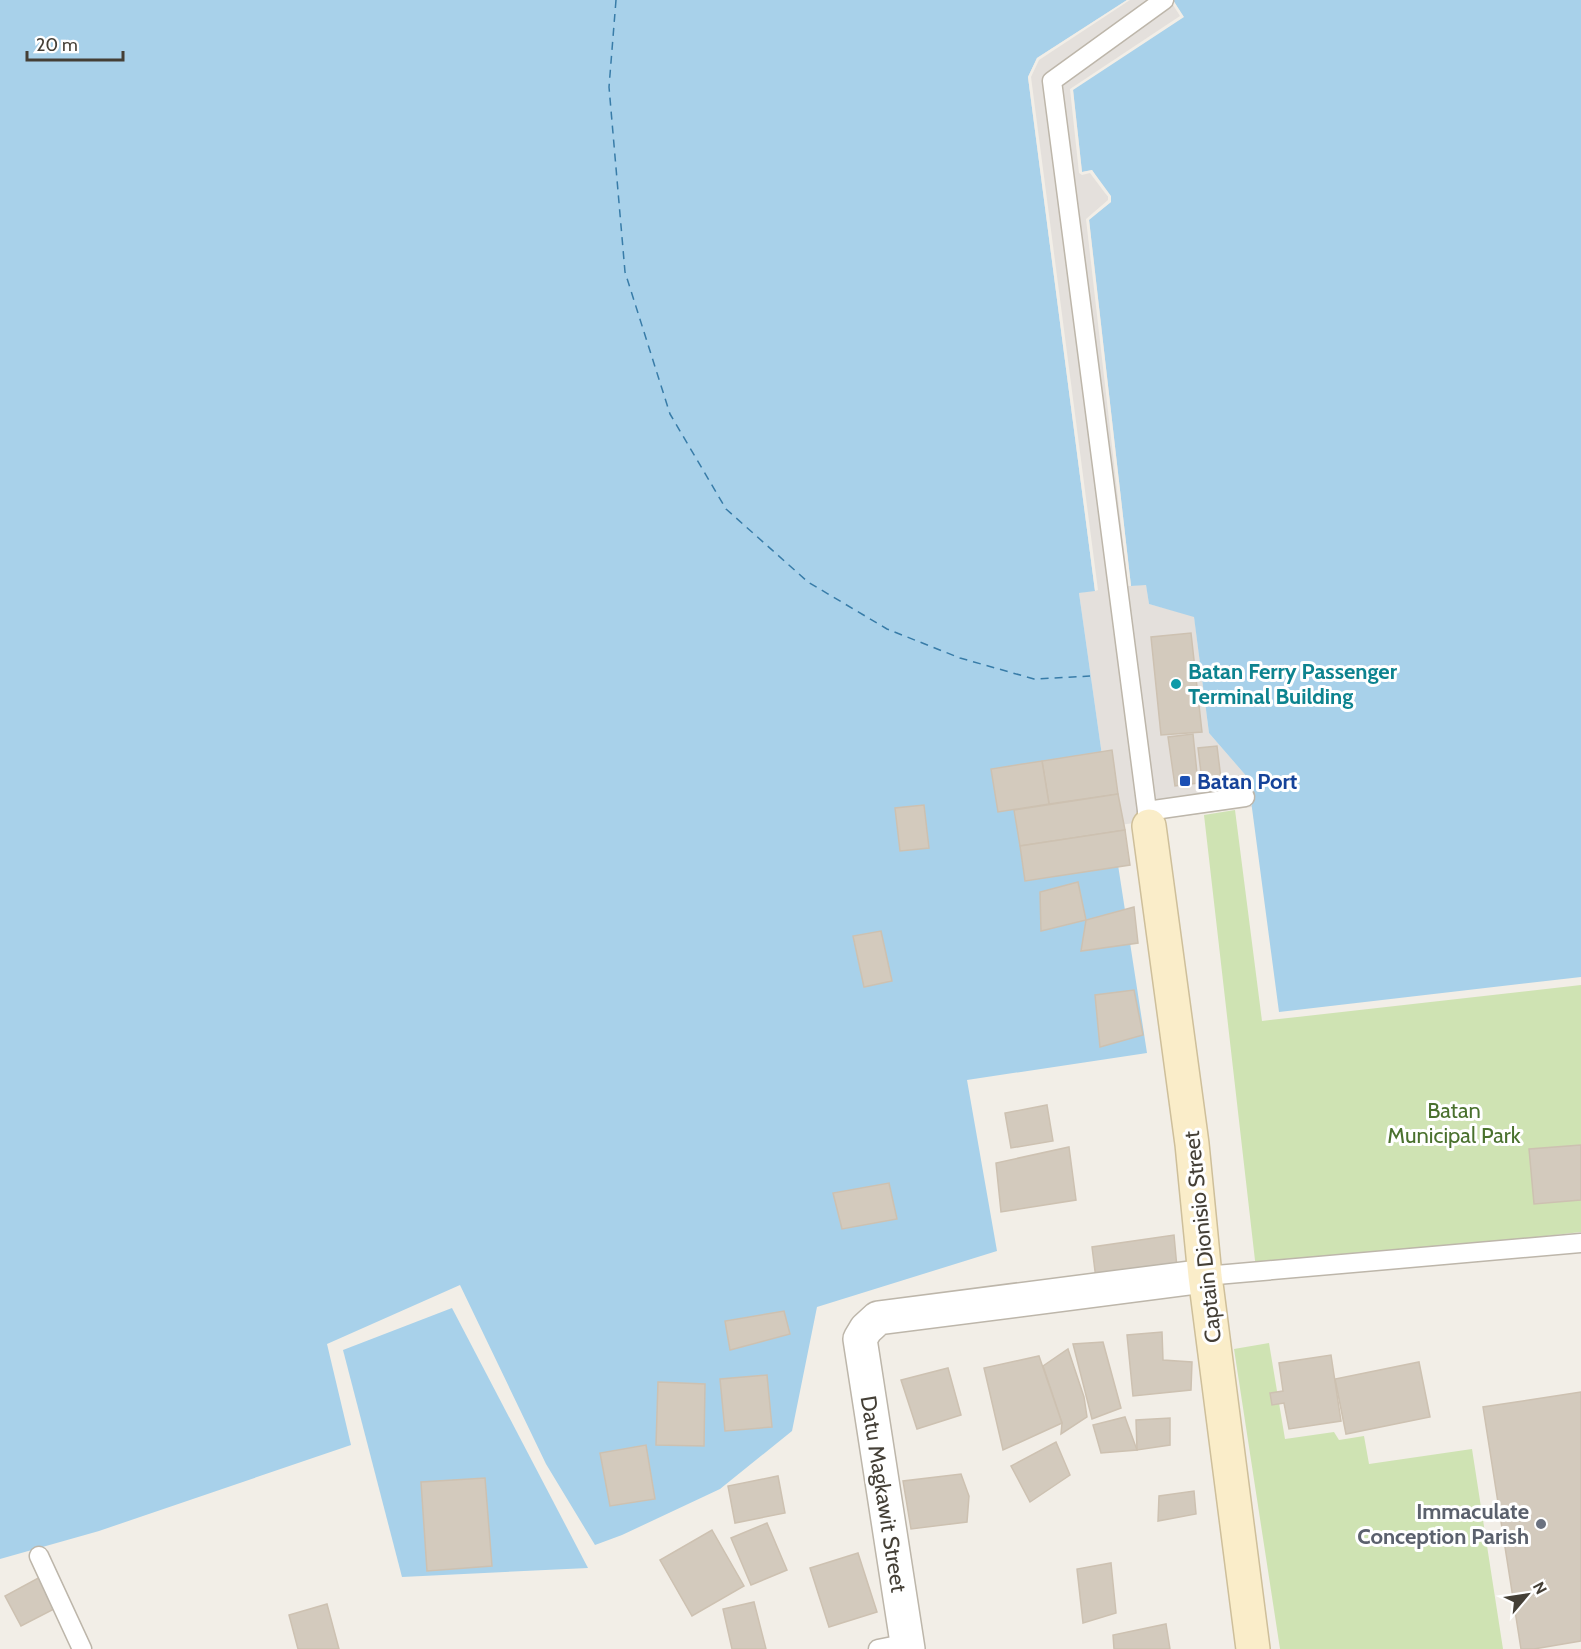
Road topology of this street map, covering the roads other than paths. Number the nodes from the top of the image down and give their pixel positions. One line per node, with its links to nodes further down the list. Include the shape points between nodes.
1 (1164, 0): 3 (lane, via 1052,81)
2 (1245, 797): 3 (lane)
3 (1148, 818): 5 (street, Captain Dionisio Street)
4 (1581, 1243): 5 (lane)
5 (1205, 1276): 7 (street, Datu Magkawit Street, via 878,1318 866,1329 860,1340); 9 (street, Captain Dionisio Street)
6 (39, 1556): 8 (lane)
7 (898, 1647)
8 (82, 1649)
9 (1253, 1649)

